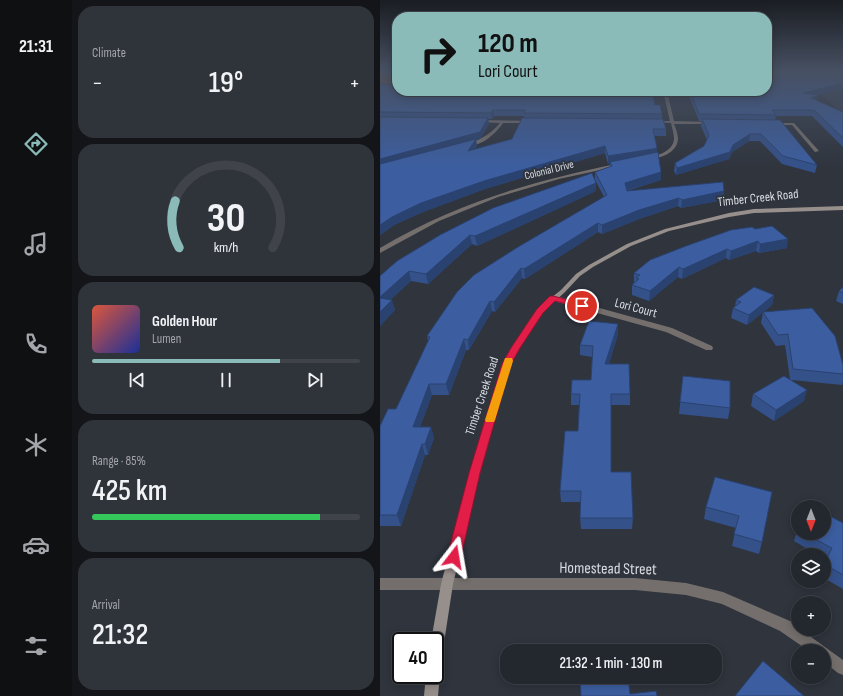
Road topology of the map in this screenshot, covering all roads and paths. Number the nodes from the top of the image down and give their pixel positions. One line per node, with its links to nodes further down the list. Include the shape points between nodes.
1 (668, 103): 6 (street)
2 (472, 121): 3 (street)
3 (502, 122): 4 (street); 9 (street, via 496,132 484,141)
4 (533, 122)
5 (649, 122): 6 (street)
6 (672, 122): 7 (street); 11 (street, via 676,139 670,152)
7 (718, 123)
8 (770, 124): 10 (street, via 793,124)
9 (460, 148)
10 (817, 151)
11 (640, 161)
12 (627, 163): 14 (street, Colonial Drive, via 564,176 500,194 427,225)
13 (843, 208): 15 (street, Timber Creek Road, via 754,211 667,230 591,266)
14 (380, 251)
15 (553, 298): 16 (street, Lori Court, via 669,330); 18 (street, Timber Creek Road, via 540,311 506,364)
16 (709, 348)
17 (380, 584): 18 (street, Homestead Street)
18 (447, 584): 19 (street, Timber Creek Road); 20 (street, Homestead Street, via 635,584 686,589 723,598 785,626)
19 (439, 632)
20 (810, 644)
21 (831, 659): 22 (street)
22 (843, 668)
23 (433, 684): 24 (street)
24 (432, 696)

